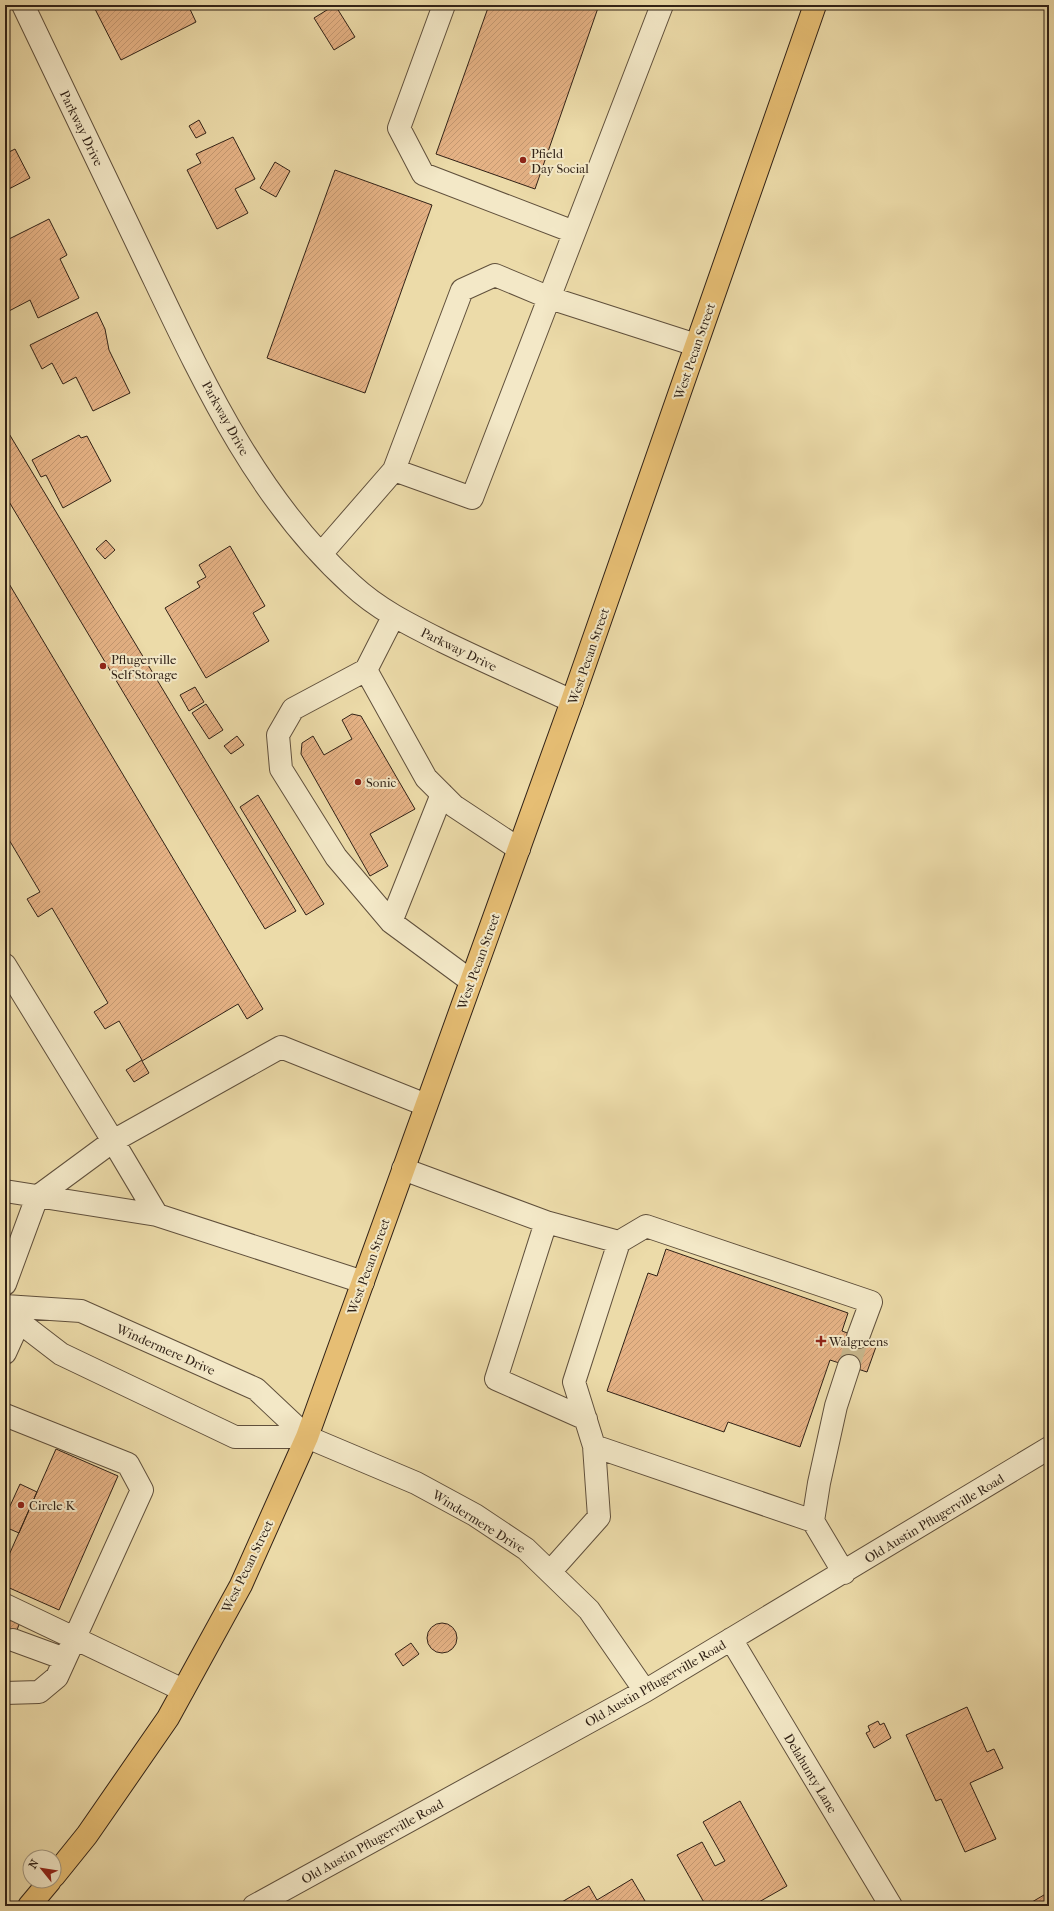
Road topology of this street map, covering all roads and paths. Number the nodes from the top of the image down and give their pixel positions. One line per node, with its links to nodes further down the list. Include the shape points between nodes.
1 (23, 5): 9 (street, Parkway Drive, via 182,338 241,448 284,512)
2 (444, 5): 5 (street, via 399,128 423,174)
3 (662, 5): 5 (street)
4 (815, 5): 7 (main road, West Pecan Street)
5 (574, 232): 6 (street)
6 (550, 298): 7 (street); 8 (street, via 495,275 462,290); 8 (street, via 472,498)
7 (696, 345): 12 (main road, West Pecan Street)
8 (394, 470): 9 (street)
9 (321, 554): 10 (street, Parkway Drive, via 353,586)
10 (393, 617): 11 (street); 12 (street, Parkway Drive)
11 (366, 670): 13 (street, via 426,778); 15 (street, via 292,709 278,735 281,769 336,857)
12 (572, 701): 14 (main road, West Pecan Street)
13 (442, 794): 14 (street, via 454,806); 15 (street)
14 (519, 849): 17 (main road, West Pecan Street)
15 (392, 922): 17 (street)
16 (5, 965): 19 (street)
17 (471, 981): 18 (main road, West Pecan Street)
18 (426, 1105): 19 (street, via 281,1047); 20 (main road, West Pecan Street)
19 (113, 1142): 22 (street); 23 (street)
20 (403, 1170): 24 (street); 26 (main road, West Pecan Street)
21 (5, 1191): 22 (street)
22 (37, 1197): 23 (street); 27 (street)
23 (157, 1215): 26 (street)
24 (546, 1222): 25 (street); 33 (street, via 496,1379)
25 (619, 1242): 29 (street, via 646,1226 871,1302); 33 (street, via 574,1382)
26 (363, 1282): 34 (main road, West Pecan Street)
27 (5, 1284)
28 (10, 1313): 30 (street); 34 (street, Windermere Drive, via 61,1354 234,1437); 34 (street, Windermere Drive, via 81,1311 256,1389)
29 (858, 1337)
30 (5, 1353)
31 (849, 1366): 37 (street, via 836,1406)
32 (5, 1415): 41 (street, via 128,1464 142,1490)
33 (586, 1419): 35 (street)
34 (307, 1437): 38 (street, Windermere Drive, via 416,1483 455,1504 526,1549); 45 (main road, West Pecan Street, via 241,1585)
35 (594, 1446): 37 (street); 38 (street, via 599,1517)
36 (1049, 1448): 39 (street, Old Austin Pflugerville Road)
37 (813, 1521): 39 (street)
38 (550, 1572): 46 (street, Windermere Drive, via 589,1610)
39 (844, 1572): 43 (street, Old Austin Pflugerville Road)
40 (5, 1604): 41 (street)
41 (75, 1638): 44 (street); 45 (street)
42 (13, 1640): 44 (street)
43 (731, 1640): 46 (street, Old Austin Pflugerville Road); 52 (street, Delahunty Lane)
44 (64, 1659): 47 (street, via 57,1677 39,1692)
45 (183, 1690): 48 (main road, West Pecan Street, via 168,1718 96,1822)
46 (645, 1691): 51 (street, Old Austin Pflugerville Road)
47 (5, 1693)
48 (62, 1866)
49 (43, 1889): 50 (main road)
50 (29, 1906)
51 (254, 1906)
52 (891, 1906)

